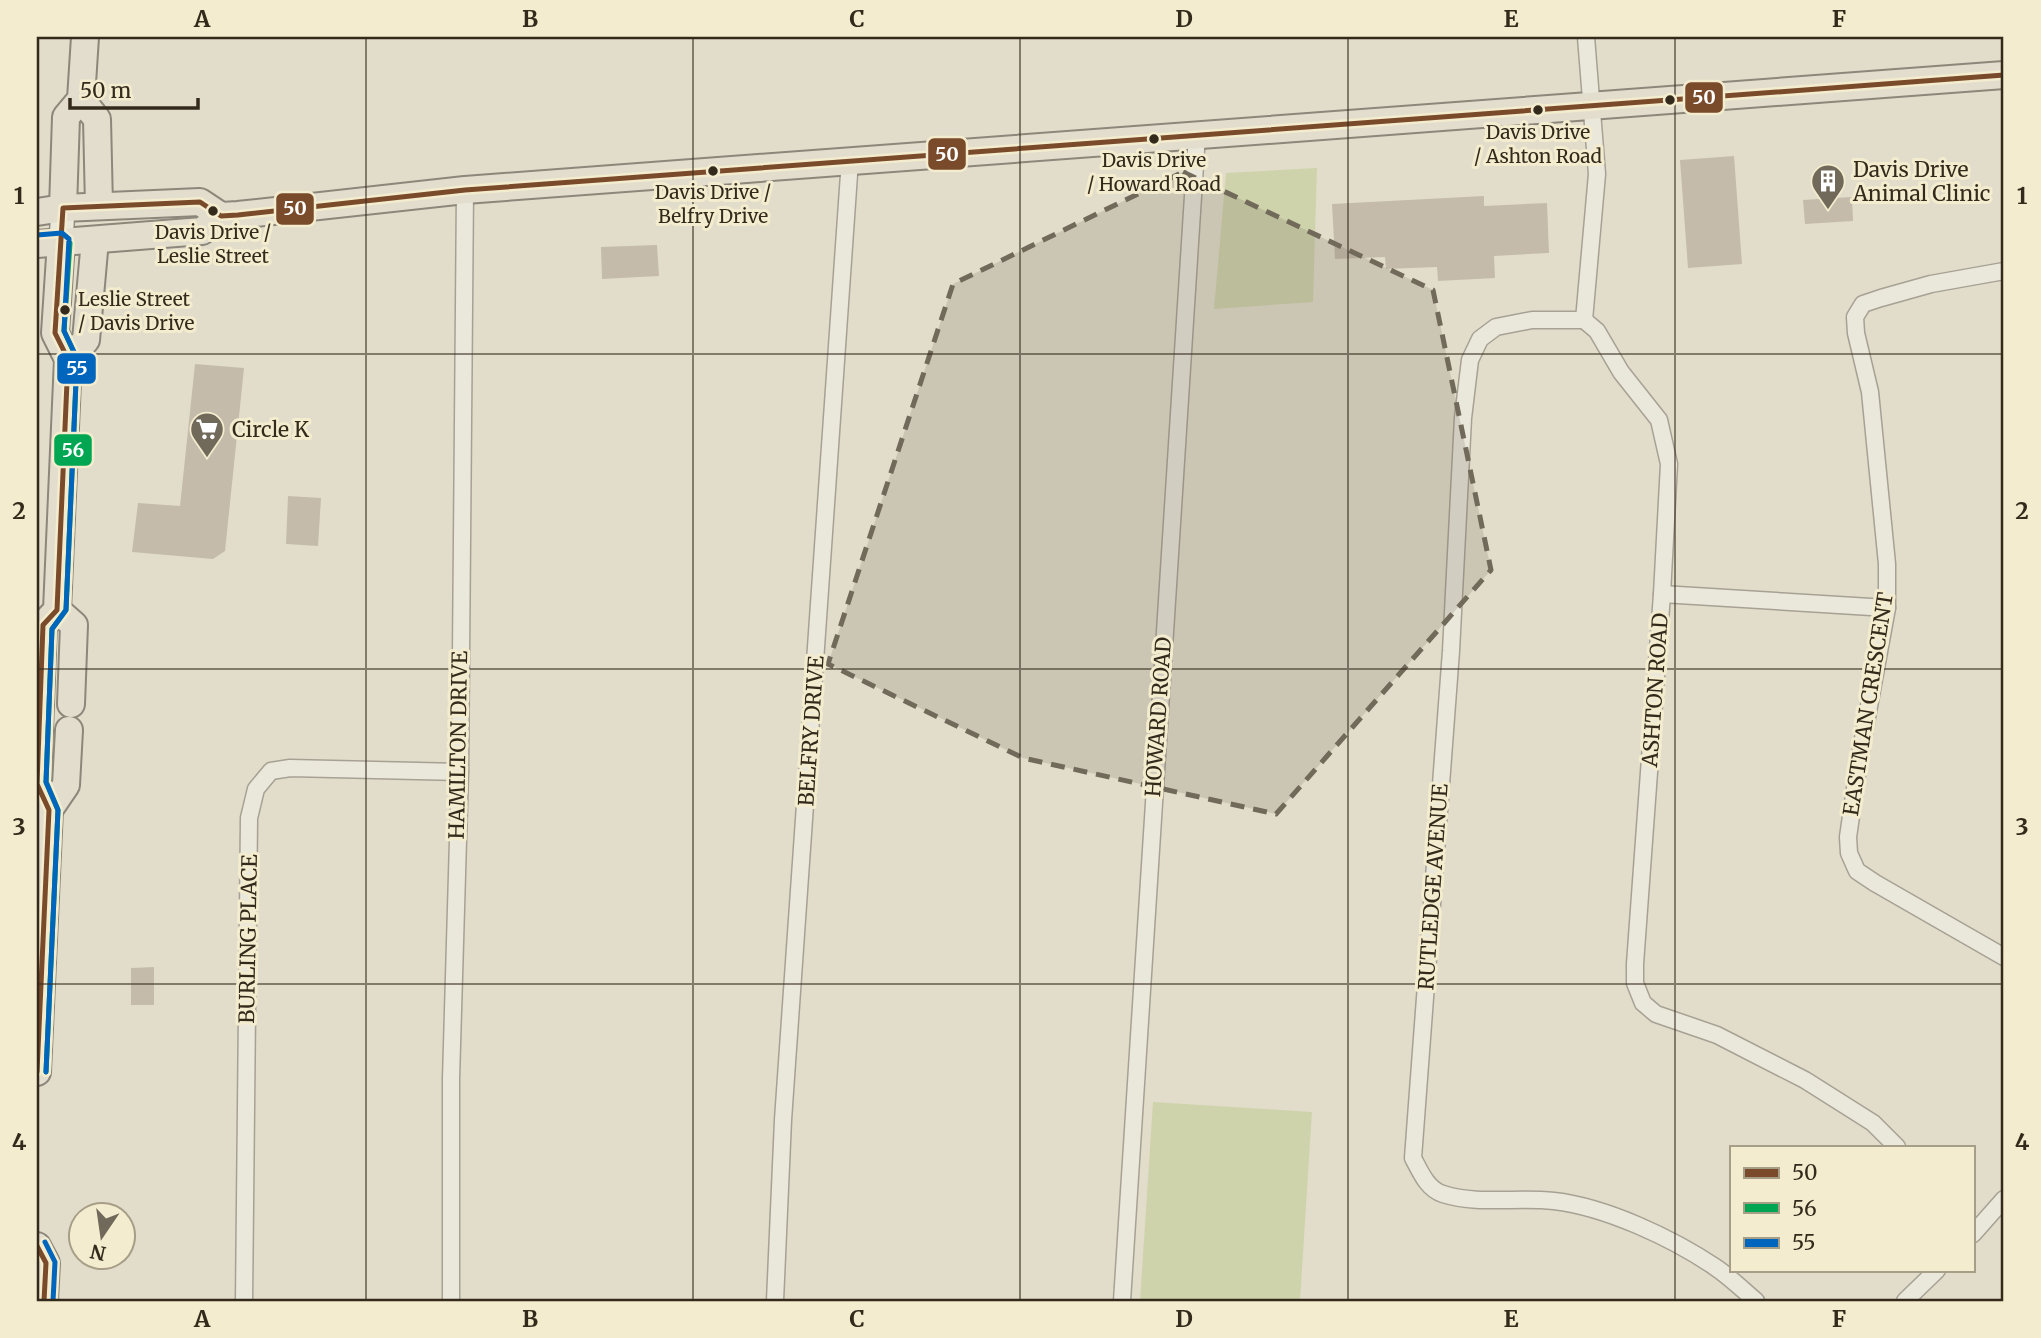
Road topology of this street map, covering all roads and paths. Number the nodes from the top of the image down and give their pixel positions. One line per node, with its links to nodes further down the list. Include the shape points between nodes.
1 (85, 37): 4 (main road)
2 (1586, 37): 5 (street)
3 (2004, 75): 5 (main road)
4 (81, 99): 9 (main road, via 97,119); 10 (main road, via 66,117)
5 (1593, 107): 6 (main road); 16 (street, via 1597,174)
6 (1197, 134): 7 (main road); 36 (street, HOWARD ROAD)
7 (850, 160): 8 (main road); 35 (street, BELFRY DRIVE, via 784,1106)
8 (465, 190): 12 (main road); 23 (street, HAMILTON DRIVE)
9 (99, 206): 10 (main road); 12 (main road, via 200,202); 13 (main road)
10 (63, 208): 11 (main road); 14 (main road)
11 (37, 212)
12 (221, 216): 13 (main road, via 202,231)
13 (95, 240): 14 (main road); 17 (main road, via 86,340)
14 (49, 243): 17 (main road, via 55,333)
15 (2004, 271): 19 (street, EASTMAN CRESCENT, via 1881,298 1863,304 1855,317 1870,392)
16 (1584, 320): 18 (street, ASHTON ROAD, via 1597,331 1621,372 1659,420 1669,464); 37 (street, RUTLEDGE AVENUE, via 1532,320 1496,327 1480,339 1470,360 1413,1158 1424,1179 1439,1193 1461,1199 1555,1201 1659,1235 1716,1268)
17 (68, 359): 20 (main road)
18 (1662, 594): 19 (street); 27 (street, ASHTON ROAD, via 1635,964 1635,983 1643,1003 1656,1014 1717,1035 1805,1080 1872,1124)
19 (1887, 608): 25 (street, EASTMAN CRESCENT, via 1859,761 1849,853 1857,871)
20 (57, 610): 21 (main road, via 74,625); 24 (main road, via 43,625 37,783)
21 (71, 704): 22 (main road)
22 (69, 730): 24 (main road, via 66,785)
23 (460, 772): 33 (street, BURLING PLACE, via 290,768 271,771 256,789 249,818); 34 (street, HAMILTON DRIVE, via 451,1079)
24 (49, 810): 26 (main road)
25 (2004, 957)
26 (37, 1072)
27 (1896, 1146)
28 (2004, 1199): 29 (street)
29 (1975, 1227)
30 (37, 1246): 32 (main road, via 46,1262)
31 (1935, 1272): 38 (street)
32 (44, 1301)
33 (244, 1301)
34 (451, 1301)
35 (775, 1301)
36 (1122, 1301)
37 (1756, 1301)
38 (1905, 1301)

